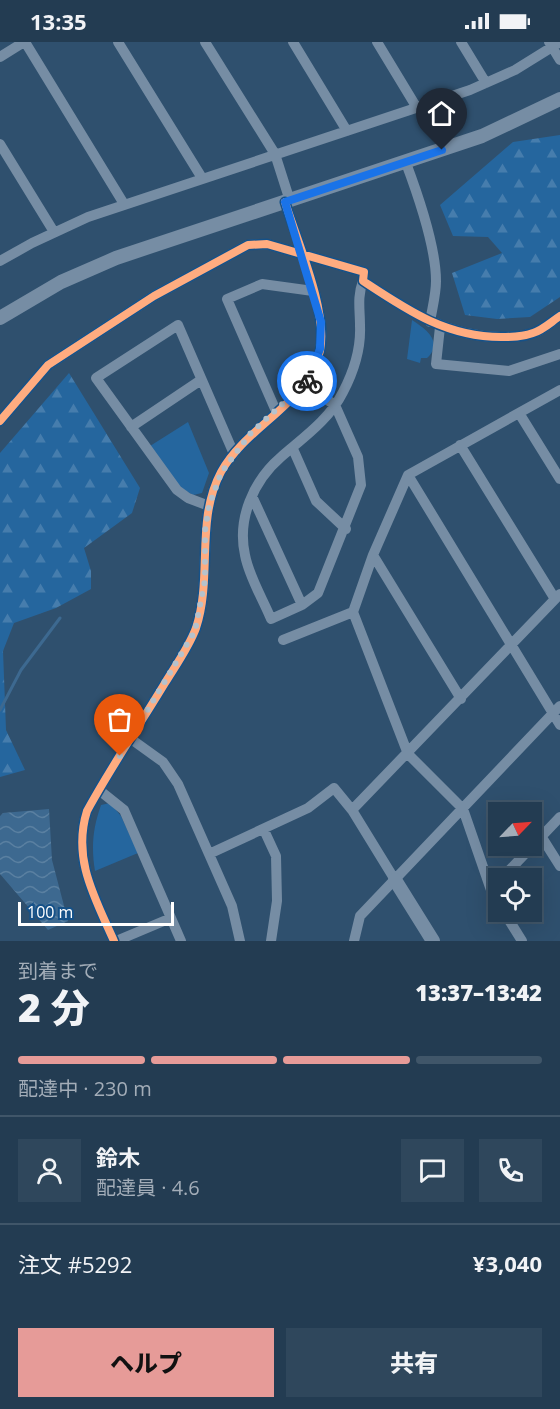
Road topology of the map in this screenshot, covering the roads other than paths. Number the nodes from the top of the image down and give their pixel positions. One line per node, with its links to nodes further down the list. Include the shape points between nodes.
1 (24, 42): 8 (street); 19 (street)
2 (118, 42): 17 (street)
3 (206, 42): 15 (street)
4 (293, 42): 13 (street)
5 (376, 42): 12 (street)
6 (461, 42): 10 (street)
7 (554, 44): 9 (street); 10 (street)
8 (0, 57)
9 (560, 60)
10 (486, 83): 12 (street)
11 (560, 99): 16 (street, via 482,136)
12 (417, 108): 13 (street)
13 (348, 131): 15 (street)
14 (0, 144): 20 (street)
15 (274, 154): 17 (street); 18 (street)
16 (406, 163): 18 (street); 27 (street, via 435,268)
17 (202, 178): 19 (street)
18 (288, 202): 21 (street); 26 (street, via 108,261 61,282)
19 (124, 204): 20 (street)
20 (54, 232): 22 (street)
21 (302, 256): 23 (street, via 364,272); 24 (street); 36 (street, via 267,244 248,245 154,296 48,365)
22 (0, 261)
23 (363, 281): 27 (street); 33 (street, via 358,295 358,355)
24 (314, 291): 31 (street, via 321,322 320,349); 34 (street, via 262,284 226,299)
25 (560, 316): 28 (street, via 519,337 467,334)
26 (0, 318)
27 (430, 322): 28 (street)
28 (441, 327): 29 (street, via 430,363 509,371)
29 (560, 354)
30 (201, 380): 37 (street); 37 (street, via 177,325 96,378); 40 (street)
31 (305, 385): 33 (street); 34 (street)
32 (560, 390): 35 (street)
33 (335, 405): 39 (street); 45 (street, via 361,471 358,496)
34 (276, 411): 40 (street)
35 (519, 413): 38 (street); 42 (street)
36 (0, 421)
37 (131, 426): 44 (street, via 177,490)
38 (460, 445): 41 (street); 47 (street)
39 (293, 449): 43 (street, via 271,466); 45 (street, via 316,501)
40 (234, 454): 44 (street, via 221,473)
41 (408, 475): 46 (street); 51 (street)
42 (560, 479)
43 (252, 495): 48 (street); 48 (street, via 243,529 244,553 271,619)
44 (209, 506): 55 (street, via 203,599 195,631)
45 (346, 530): 48 (street, via 318,593)
46 (373, 555): 49 (street); 52 (street)
47 (557, 597): 51 (street)
48 (302, 605)
49 (353, 612): 50 (street); 56 (street)
50 (283, 640)
51 (512, 645): 52 (street); 53 (street)
52 (461, 699): 56 (street)
53 (556, 710): 54 (street); 58 (street)
54 (560, 725)
55 (131, 739): 57 (street); 63 (street, via 170,770)
56 (408, 754): 58 (street); 59 (street)
57 (99, 790): 69 (street, via 123,810); 71 (street, via 85,819 81,851 89,883)
58 (463, 809): 66 (street); 68 (street)
59 (352, 810): 61 (street, via 334,788 308,808); 68 (street)
60 (560, 816): 62 (street)
61 (264, 830): 63 (street); 74 (street, via 276,856 278,901)
62 (542, 836): 65 (street)
63 (209, 854): 73 (street, via 235,916)
64 (523, 856): 67 (street)
65 (560, 866)
66 (489, 868)
67 (511, 868)
68 (395, 880): 75 (street, via 360,916); 76 (street)
69 (171, 918): 71 (street); 72 (street)
70 (510, 922): 77 (street)
71 (115, 941)
72 (181, 941)
73 (240, 941)
74 (271, 941)
75 (354, 941)
76 (433, 941)
77 (522, 941)

